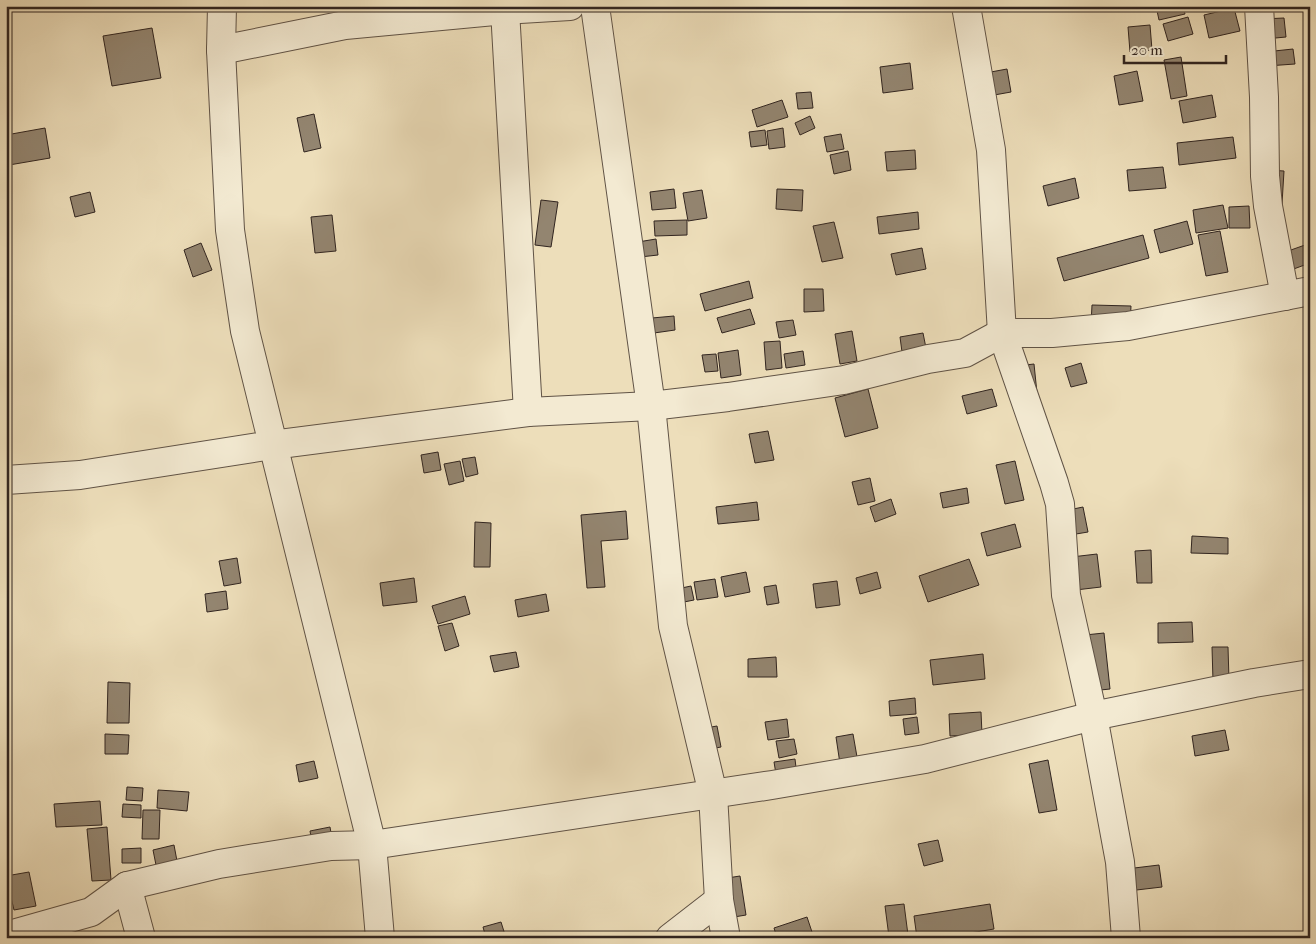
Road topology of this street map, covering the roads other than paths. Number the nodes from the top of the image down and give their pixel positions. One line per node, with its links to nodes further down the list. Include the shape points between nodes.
1 (222, 6): 7 (street)
2 (570, 6): 6 (street)
3 (595, 6): 10 (street)
4 (966, 6): 9 (street, via 992,150)
5 (1258, 6): 8 (street, via 1268,206)
6 (505, 10): 7 (street, via 345,25); 11 (street)
7 (221, 50): 12 (street, via 230,230 245,331)
8 (1297, 293): 9 (street, via 1128,326 1052,333)
9 (1002, 333): 10 (street, via 966,353 844,380); 15 (street, via 1060,504 1066,595)
10 (651, 406): 11 (street); 16 (street, via 673,626)
11 (528, 412): 12 (street)
12 (272, 445): 13 (street, via 80,475); 17 (street)
13 (6, 480)
14 (1310, 674): 15 (street)
15 (1094, 716): 16 (street, via 925,759); 25 (street, via 1120,862)
16 (713, 794): 17 (street); 19 (street)
17 (372, 845): 18 (street, via 331,846 219,864); 22 (street)
18 (127, 886): 20 (street, via 91,912); 21 (street)
19 (720, 900): 23 (street); 24 (street)
20 (6, 936)
21 (141, 938)
22 (380, 938)
23 (670, 938)
24 (726, 938)
25 (1126, 938)

